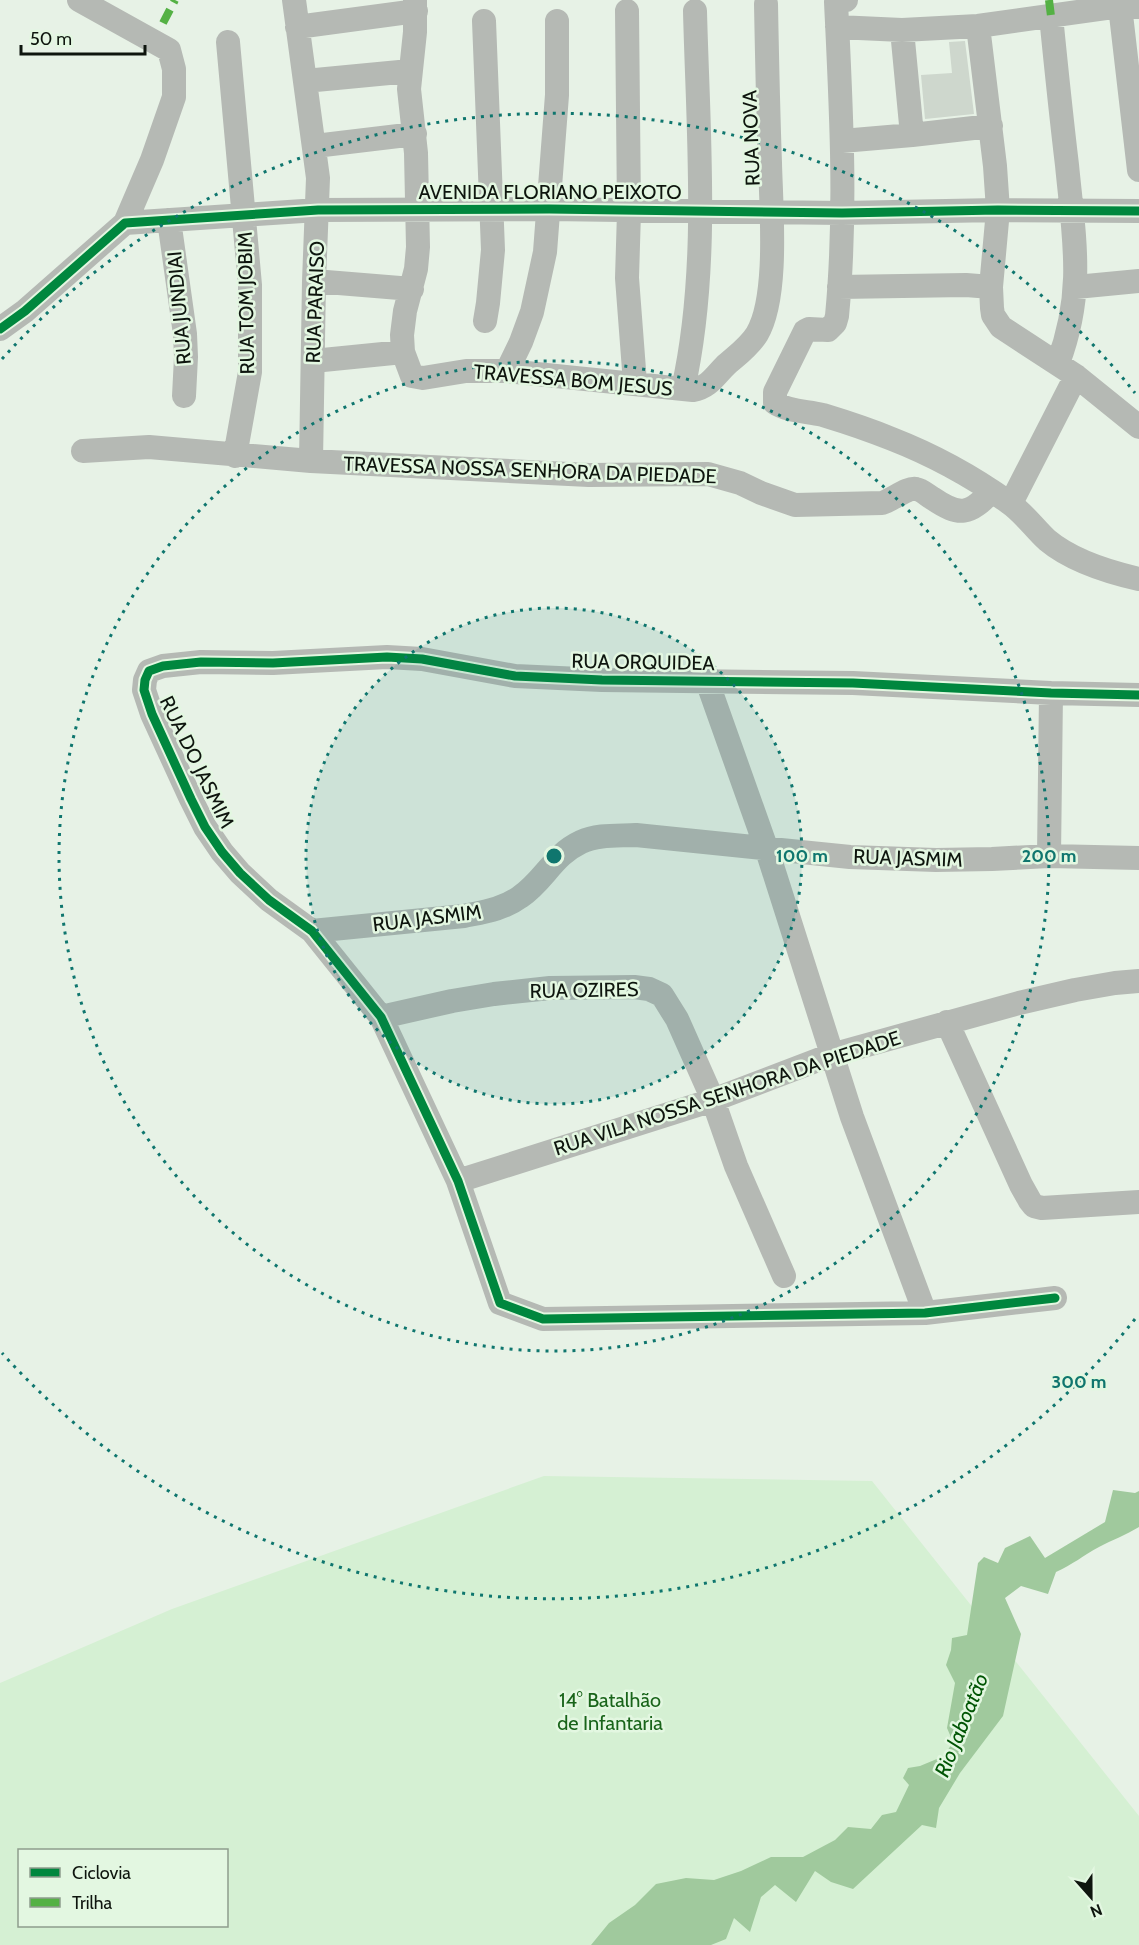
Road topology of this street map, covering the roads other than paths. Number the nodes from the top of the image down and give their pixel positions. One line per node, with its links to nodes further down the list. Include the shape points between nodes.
1 (79, 0): 38 (street, via 169,50 174,69 174,97 168,117)
2 (294, 0): 13 (street, RUA PARAISO)
3 (846, 0): 14 (street, via 836,2)
4 (766, 4): 32 (street, RUA NOVA)
5 (416, 5): 13 (street); 17 (street)
6 (1129, 6): 9 (street); 24 (street)
7 (627, 11): 34 (street, AVENIDA FLORIANO PEIXOTO)
8 (695, 11): 31 (street)
9 (1051, 16): 12 (street); 30 (street)
10 (484, 21): 28 (street)
11 (557, 21): 26 (street, via 557,95)
12 (978, 26): 15 (street); 19 (street)
13 (297, 27): 18 (street, RUA PARAISO)
14 (837, 27): 15 (street); 22 (street)
15 (902, 30): 21 (street)
16 (228, 42): 36 (street, RUA TOM JOBIM)
17 (410, 71): 18 (street); 20 (street)
18 (305, 81): 23 (street, RUA PARAISO)
19 (990, 126): 21 (street); 29 (street)
20 (415, 134): 23 (street); 25 (street)
21 (912, 135): 22 (street)
22 (842, 141): 35 (street)
23 (315, 146): 27 (street, RUA PARAISO)
24 (1139, 170)
25 (417, 209): 27 (street, AVENIDA FLORIANO PEIXOTO); 28 (street, AVENIDA FLORIANO PEIXOTO); 44 (street)
26 (549, 209): 28 (street, AVENIDA FLORIANO PEIXOTO); 34 (street, AVENIDA FLORIANO PEIXOTO); 50 (street, via 539,284 521,342)
27 (318, 210): 36 (street, AVENIDA FLORIANO PEIXOTO); 39 (street, RUA PARAISO)
28 (492, 210): 45 (street, via 493,250)
29 (998, 210): 30 (street, AVENIDA FLORIANO PEIXOTO); 35 (street, AVENIDA FLORIANO PEIXOTO); 42 (street)
30 (1071, 210): 33 (street, AVENIDA FLORIANO PEIXOTO); 43 (street)
31 (699, 211): 32 (street, AVENIDA FLORIANO PEIXOTO); 34 (street, AVENIDA FLORIANO PEIXOTO); 52 (street)
32 (771, 211): 35 (street, AVENIDA FLORIANO PEIXOTO); 52 (street, RUA NOVA, via 769,291 758,333 711,382)
33 (1139, 211)
34 (629, 212): 51 (street, AVENIDA FLORIANO PEIXOTO, via 627,278)
35 (842, 213): 41 (street)
36 (244, 214): 37 (street, AVENIDA FLORIANO PEIXOTO); 56 (street, RUA TOM JOBIM, via 250,285 250,372)
37 (169, 220): 38 (street, AVENIDA FLORIANO PEIXOTO); 53 (street, RUA JUNDIAI, via 185,334)
38 (125, 223): 46 (street)
39 (314, 281): 44 (street); 48 (street, RUA PARAISO)
40 (1139, 281): 43 (street)
41 (839, 287): 42 (street); 58 (street, via 837,316 832,327 823,331 809,329 802,335 775,392 775,403 893,439 963,473)
42 (992, 287): 49 (street, via 996,322)
43 (1076, 287): 49 (street, via 1067,340)
44 (412, 289): 47 (street, via 405,311)
45 (485, 321)
46 (0, 329)
47 (403, 352): 48 (street); 50 (street, TRAVESSA BOM JESUS, via 412,376)
48 (313, 361): 57 (street, RUA PARAISO)
49 (1067, 369): 54 (street); 58 (street)
50 (507, 371): 51 (street, TRAVESSA BOM JESUS)
51 (635, 383): 52 (street, TRAVESSA BOM JESUS)
52 (691, 389)
53 (184, 396)
54 (1139, 427)
55 (83, 451): 56 (street, TRAVESSA NOSSA SENHORA DA PIEDADE, via 149,447)
56 (235, 456): 57 (street, TRAVESSA NOSSA SENHORA DA PIEDADE)
57 (311, 461): 58 (street, TRAVESSA NOSSA SENHORA DA PIEDADE, via 589,475 708,474 795,505 882,502 914,488 959,512)
58 (1001, 497): 59 (street, via 1066,553)
59 (1139, 579)
60 (149, 671): 61 (street, RUA ORQUIDEA, via 201,662 387,657 422,659 515,676); 67 (street, RUA DO JASMIM, via 144,690 147,700 205,826 240,873)
61 (707, 681): 62 (street, RUA ORQUIDEA, via 853,683); 64 (street)
62 (1051, 693): 63 (street, RUA ORQUIDEA); 65 (street)
63 (1139, 694)
64 (767, 849): 65 (street, RUA JASMIM, via 936,860); 67 (street, RUA JASMIM, via 636,835 594,838 562,854 521,897 498,908 464,916); 71 (street)
65 (1049, 856): 66 (street, RUA JASMIM)
66 (1139, 858)
67 (312, 932): 69 (street, RUA DO JASMIM)
68 (1139, 981): 70 (street, RUA VILA NOSSA SENHORA DA PIEDADE, via 1075,990)
69 (381, 1017): 72 (street, RUA OZIRES, via 506,992 550,988 649,989 662,995 677,1018); 73 (street, RUA DO JASMIM)
70 (946, 1022): 71 (street, RUA VILA NOSSA SENHORA DA PIEDADE); 74 (street, via 1034,1206)
71 (831, 1055): 72 (street, RUA VILA NOSSA SENHORA DA PIEDADE); 77 (street)
72 (713, 1100): 73 (street, RUA VILA NOSSA SENHORA DA PIEDADE); 75 (street, RUA OZIRES, via 736,1166)
73 (458, 1182): 77 (street, RUA DO JASMIM, via 500,1303 543,1319)
74 (1139, 1202)
75 (784, 1276)
76 (1055, 1298): 77 (street)
77 (925, 1313)

